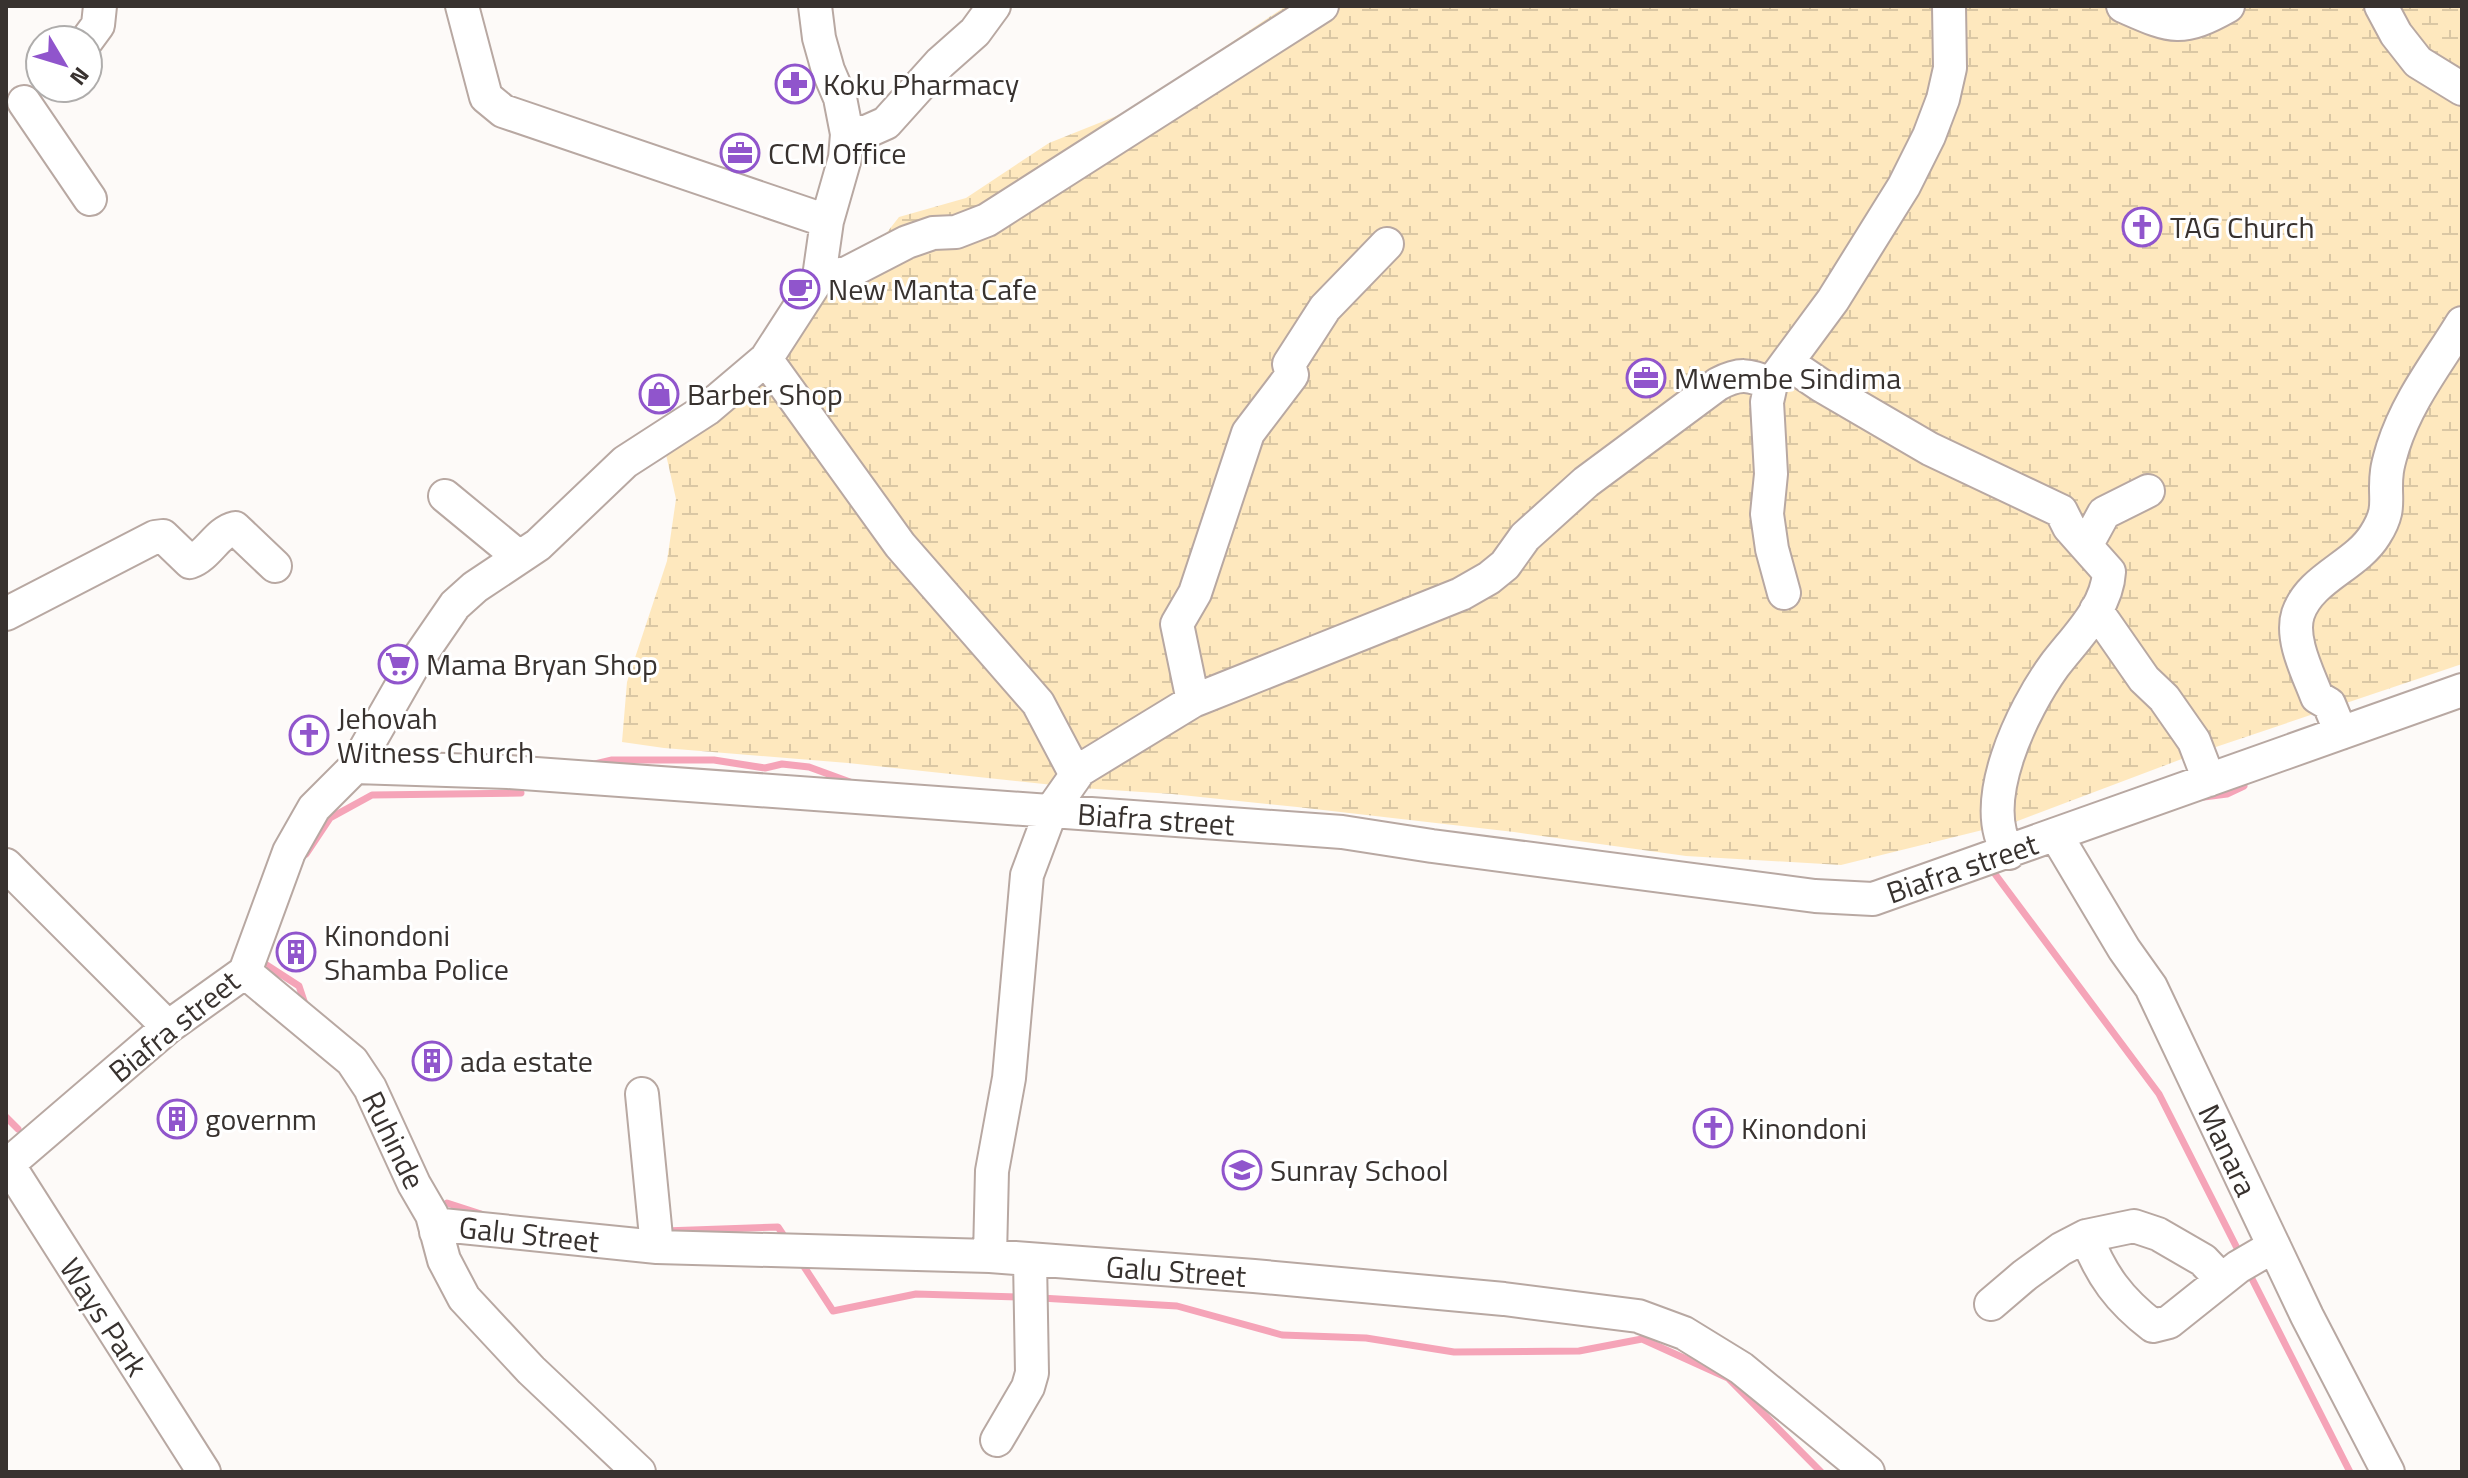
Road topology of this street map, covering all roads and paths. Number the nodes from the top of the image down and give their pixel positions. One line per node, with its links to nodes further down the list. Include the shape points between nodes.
1 (462, 6): 13 (street, via 486,97 503,111)
2 (815, 6): 11 (street)
3 (994, 6): 11 (street, via 886,123)
4 (1322, 6): 15 (street, via 987,220 907,242 847,273)
5 (1949, 6): 18 (street, via 1950,68 1929,136 1863,253)
6 (2123, 6): 7 (street, via 2169,26 2193,23)
7 (2228, 6)
8 (2381, 6): 9 (street, via 2418,62)
9 (2462, 89)
10 (26, 104): 12 (street)
11 (847, 134): 13 (street)
12 (90, 199)
13 (827, 221): 15 (street)
14 (1387, 244): 28 (street, via 1325,308 1289,364 1292,375 1248,433 1195,593 1177,624)
15 (819, 277): 17 (street)
16 (2462, 323): 29 (street, via 2400,427 2387,471 2386,514 2375,536 2314,591 2298,615 2298,643 2313,687 2329,704)
17 (766, 359): 22 (street, via 707,409 625,462 574,514); 31 (street, via 900,545 1038,703)
18 (1779, 373): 21 (street, via 1822,386 1930,449 2061,511); 24 (street, via 1767,402 1767,514); 28 (street, via 1736,375 1718,384 1586,482 1525,537 1505,565 1461,594)
19 (2148, 491): 21 (street, via 2104,513)
20 (445, 496): 22 (street)
21 (2086, 546): 25 (street, via 2109,572)
22 (519, 557): 30 (street, via 455,605)
23 (275, 566): 26 (street, via 235,528 190,562 163,536 155,537)
24 (1784, 593)
25 (2096, 610): 32 (street, via 2194,741); 35 (street, via 2052,669 2016,731 1998,794 1998,831)
26 (6, 614)
27 (2462, 690): 29 (street, Biafra street)
28 (1193, 701): 31 (street)
29 (2341, 733): 32 (street, Biafra street)
30 (355, 767): 33 (street, Biafra street, via 508,772); 37 (street, Biafra street, via 314,808 289,852)
31 (1075, 773): 33 (street)
32 (2209, 780): 34 (street, Biafra street)
33 (1051, 811): 35 (street, Biafra street, via 1342,832 1815,896 1873,899); 44 (street, via 1027,875 1009,1078 992,1171)
34 (2056, 835): 35 (street, Biafra street); 46 (street, Manara, via 2151,987)
35 (2009, 853)
36 (6, 865): 38 (street)
37 (245, 972): 38 (street, Biafra street); 41 (street, Ruhinde, via 352,1061 370,1088)
38 (168, 1027): 40 (street, Biafra street)
39 (642, 1094): 43 (street)
40 (7, 1164): 49 (street, Ways Park)
41 (436, 1232): 43 (street, Galu Street, via 442,1225); 50 (street, Ruhinde, via 464,1298)
42 (2086, 1236): 46 (street, via 2134,1226 2203,1260); 46 (street, via 2098,1267 2128,1307 2153,1326 2180,1314); 47 (street)
43 (657, 1247): 44 (street, Galu Street)
44 (990, 1256): 45 (street, Galu Street)
45 (1030, 1260): 48 (street, via 1032,1373); 51 (street, Galu Street, via 1504,1299 1638,1316 1684,1333 1741,1368)
46 (2246, 1263): 52 (street, Manara)
47 (1991, 1304)
48 (997, 1440)
49 (204, 1472)
50 (639, 1472)
51 (1868, 1472)
52 (2388, 1472)

